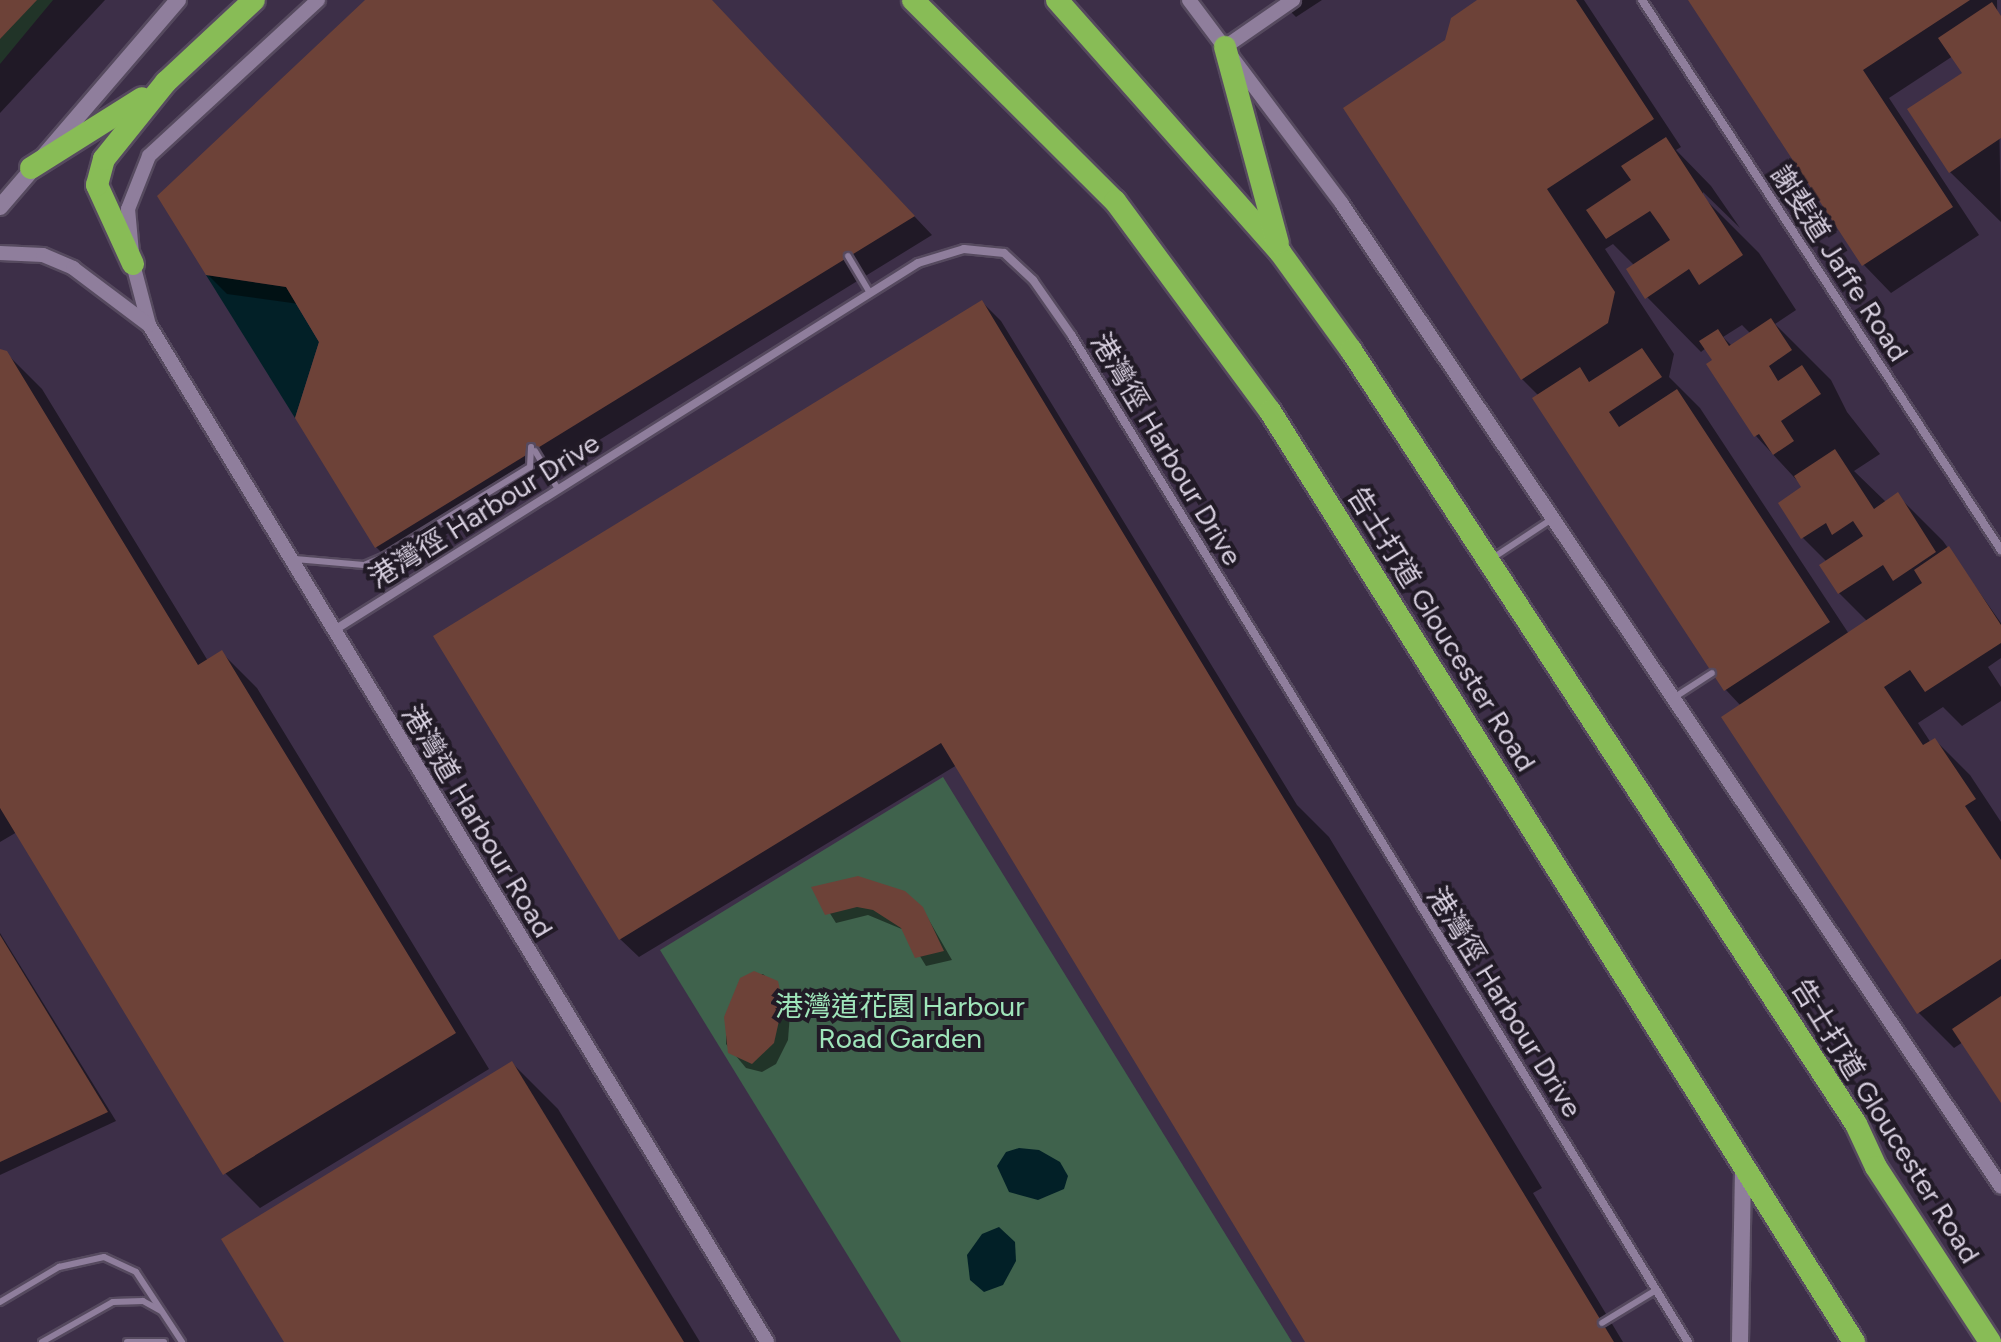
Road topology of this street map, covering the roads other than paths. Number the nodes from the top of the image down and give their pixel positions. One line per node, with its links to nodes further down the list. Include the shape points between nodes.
1 (178, 0): 11 (main road)
2 (254, 0): 10 (highway)
3 (318, 0): 16 (street, 港灣道 Harbour Road, via 149,156 128,209)
4 (913, 0): 27 (highway, 告士打道 Gloucester Road, via 1115,201 1270,411)
5 (1057, 0): 13 (highway, 告士打道 Gloucester Road)
6 (1189, 0): 9 (street, 告士打道 Gloucester Road)
7 (1293, 0): 9 (street)
8 (1642, 0): 21 (street, 謝斐道 Jaffe Road)
9 (1225, 47): 13 (highway); 20 (street, 告士打道 Gloucester Road, via 1342,204)
10 (166, 82): 11 (highway); 16 (highway, via 104,159 97,185)
11 (31, 168): 12 (main road)
12 (0, 207)
13 (1280, 252): 23 (highway, 告士打道 Gloucester Road)
14 (0, 253): 18 (street, 港灣道 Harbour Road, via 43,255 73,268)
15 (848, 256): 17 (lane)
16 (133, 264): 18 (street, 港灣道 Harbour Road)
17 (870, 293): 19 (street, 港灣徑 Harbour Drive); 29 (street, 港灣徑 Harbour Drive, via 918,263 964,249 1004,253 1033,280)
18 (149, 325): 22 (street, 港灣道 Harbour Road)
19 (558, 489): 22 (lane, via 533,449 530,467 383,557 364,565); 24 (street, 港灣徑 Harbour Drive)
20 (1552, 519): 23 (lane); 26 (street, 告士打道 Gloucester Road)
21 (2001, 550)
22 (287, 559): 24 (street, 港灣道 Harbour Road)
23 (1487, 560): 41 (highway, 告士打道 Gloucester Road, via 1856,1124 1876,1167)
24 (332, 632): 37 (street, 港灣道 Harbour Road)
25 (1712, 673): 26 (lane)
26 (1672, 699): 28 (street, 告士打道 Gloucester Road)
27 (1743, 1170): 39 (main road); 40 (highway, 告士打道 Gloucester Road)
28 (2001, 1187)
29 (1656, 1290): 32 (lane); 38 (street, 港灣徑 Harbour Drive)
30 (0, 1302): 31 (lane, via 59,1267 104,1257 136,1272)
31 (167, 1316): 33 (lane, via 143,1301 113,1302); 36 (lane)
32 (1602, 1323)
33 (42, 1342)
34 (127, 1342): 35 (lane)
35 (164, 1342)
36 (182, 1342)
37 (767, 1342)
38 (1688, 1342)
39 (1740, 1342)
40 (1854, 1342)
41 (1990, 1342)

